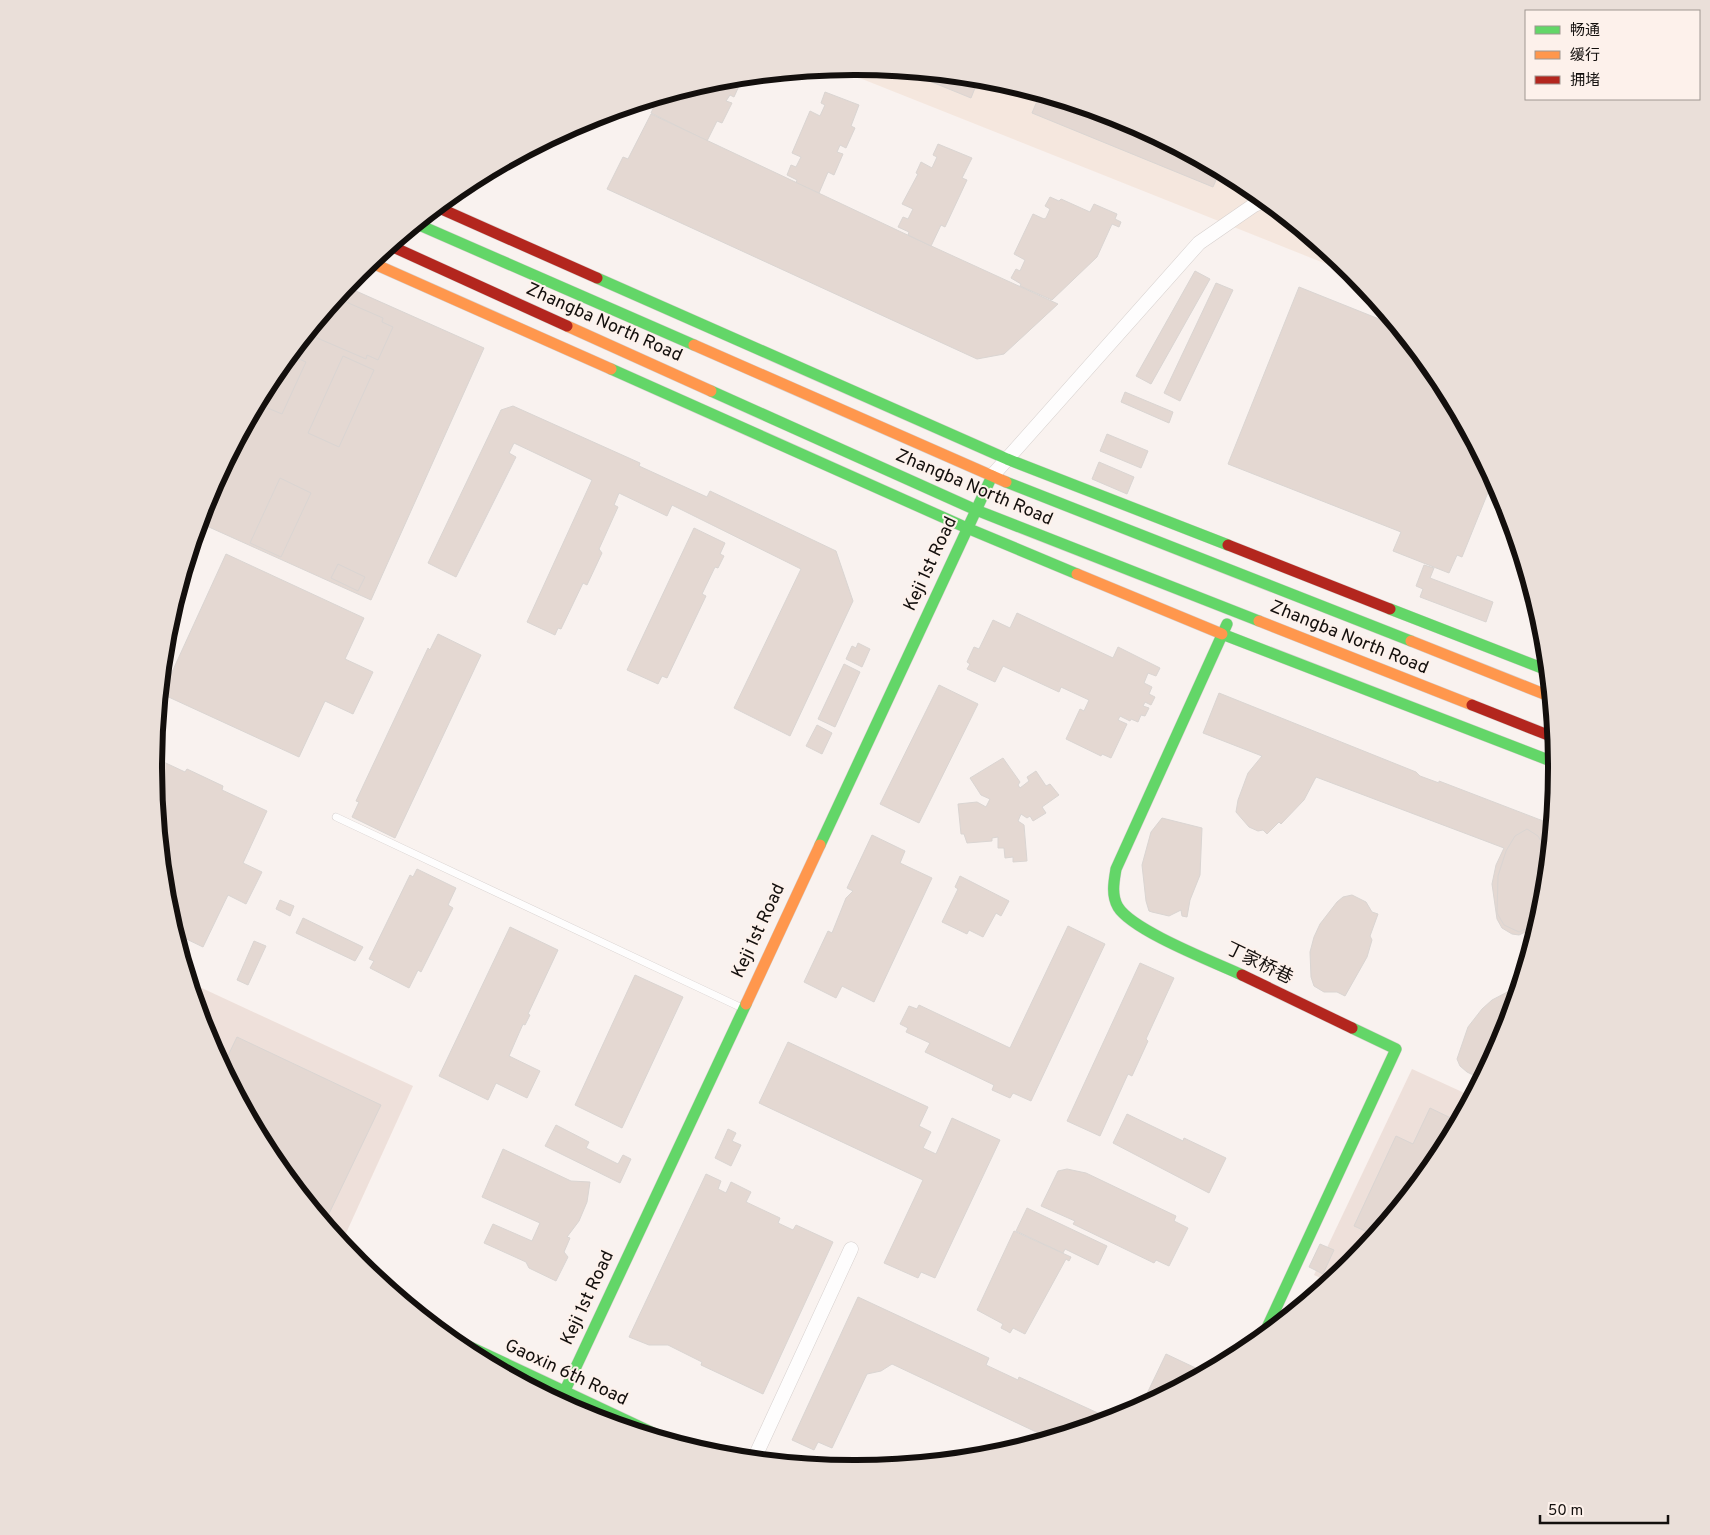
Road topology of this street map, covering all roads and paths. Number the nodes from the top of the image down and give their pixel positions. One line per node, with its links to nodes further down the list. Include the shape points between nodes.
1 (1257, 204): 6 (street, via 1199,243)
2 (445, 210): 6 (main road)
3 (423, 227): 7 (main road, Zhangba North Road)
4 (396, 248): 8 (main road, Zhangba North Road)
5 (378, 266): 9 (main road)
6 (1007, 459): 7 (street); 12 (main road)
7 (992, 476): 8 (main road, Keji 1st Road); 13 (main road, Zhangba North Road)
8 (976, 510): 9 (main road, Keji 1st Road); 10 (main road, Zhangba North Road)
9 (967, 528): 11 (main road); 17 (main road, Keji 1st Road)
10 (1232, 611): 11 (main road, 丁家桥巷); 14 (main road, Zhangba North Road)
11 (1222, 634): 15 (main road); 19 (main road, 丁家桥巷, via 1116,869 1112,890 1116,904 1130,919 1150,931 1396,1049)
12 (1540, 667)
13 (1543, 694)
14 (1547, 735)
15 (1548, 760)
16 (336, 817): 17 (lane)
17 (742, 1008): 20 (main road, Keji 1st Road)
18 (851, 1250): 21 (street)
19 (1269, 1322)
20 (562, 1395)
21 (757, 1453)

